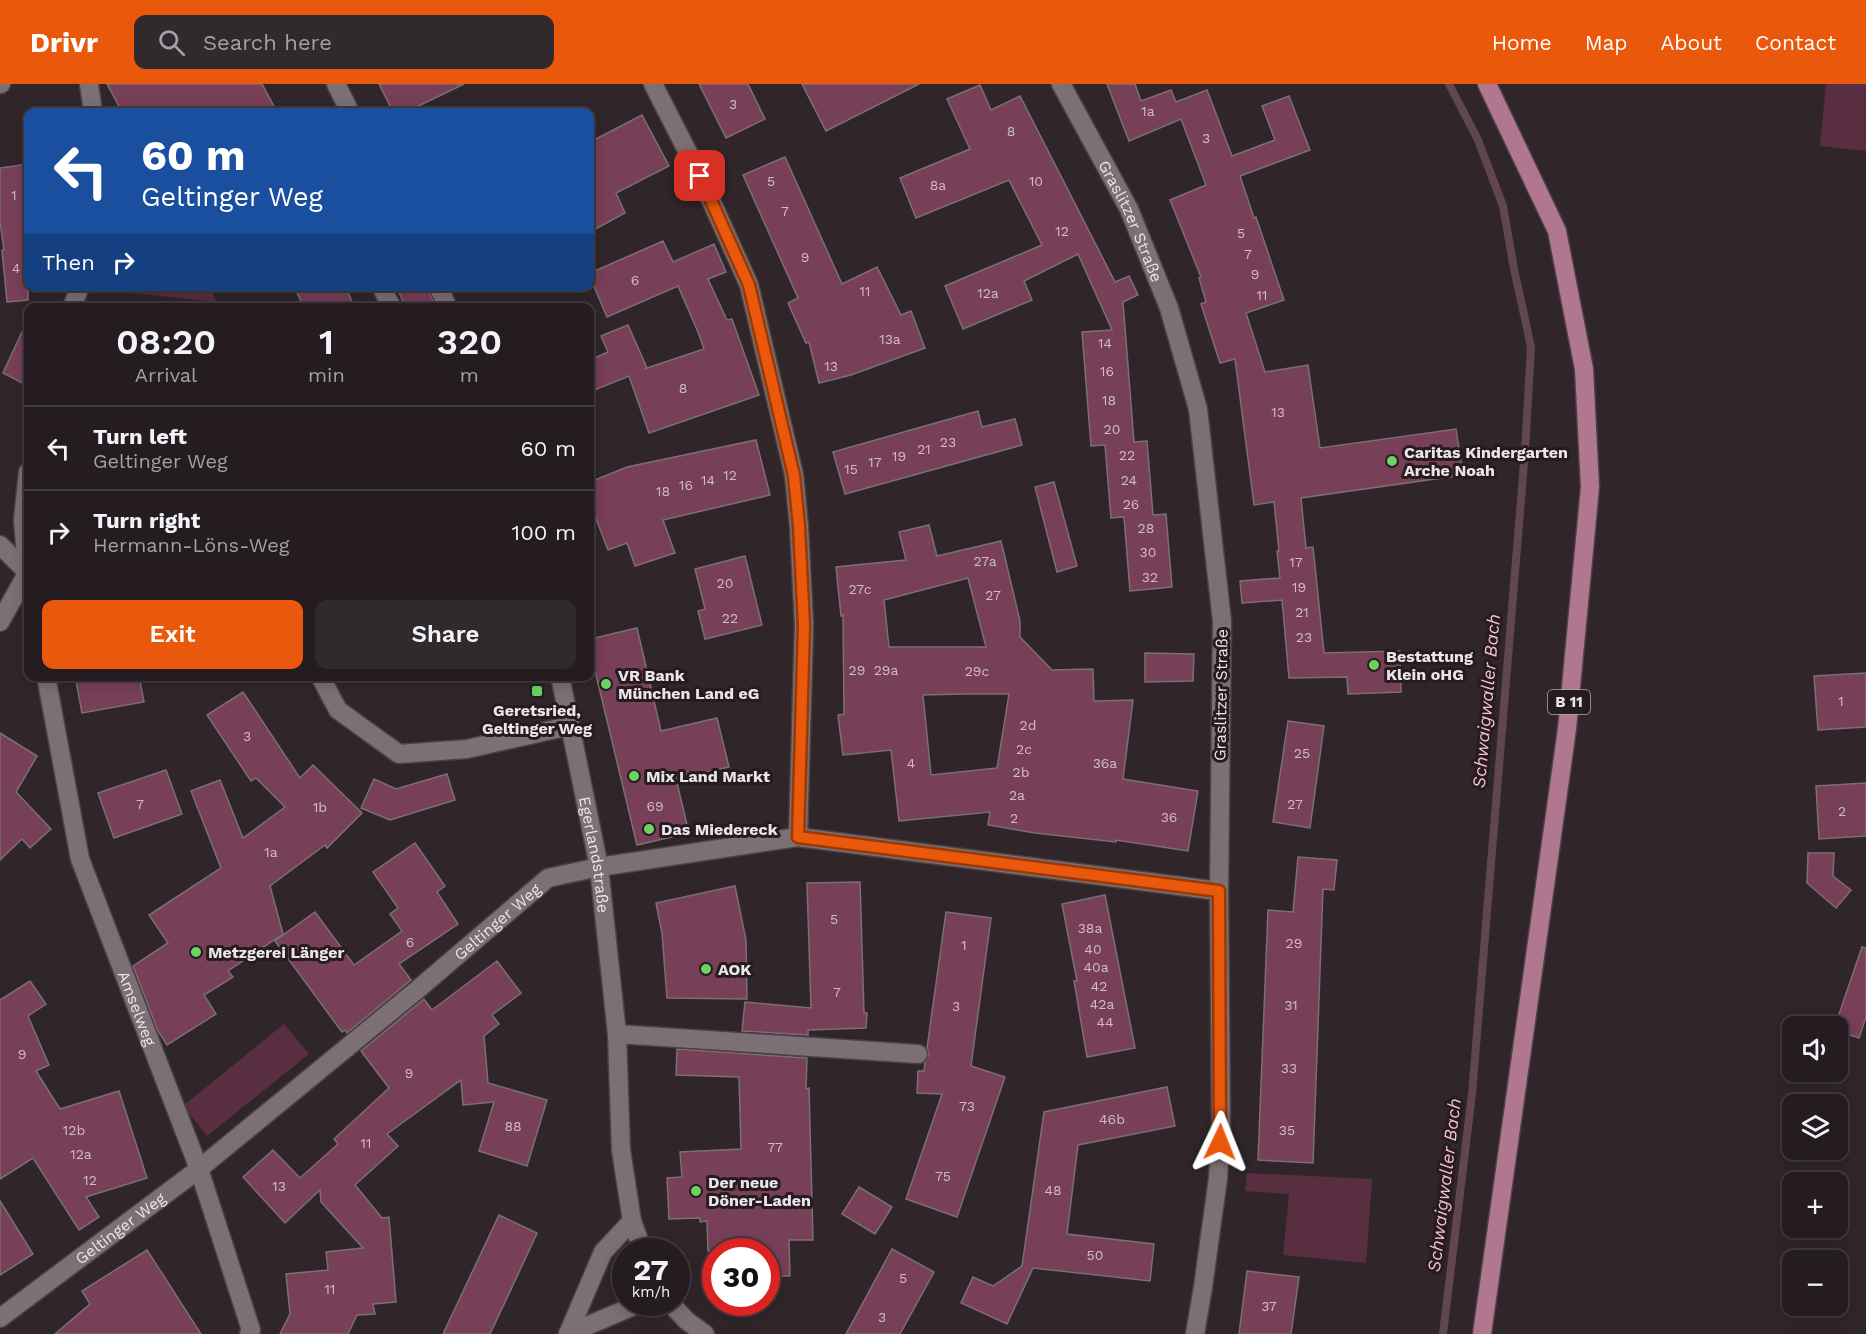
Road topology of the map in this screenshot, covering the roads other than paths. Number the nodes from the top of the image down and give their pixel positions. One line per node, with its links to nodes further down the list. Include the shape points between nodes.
1 (89, 84): 6 (street)
2 (336, 84): 7 (street)
3 (652, 84): 18 (street, via 700,176 749,285 794,476 804,625)
4 (1061, 84): 20 (street, Graslitzer Straße, via 1129,209 1169,308 1198,409 1222,621)
5 (1488, 84): 33 (main road, B 11, via 1557,231 1584,369 1590,487 1567,729)
6 (92, 108)
7 (348, 108)
8 (24, 510): 9 (street)
9 (24, 531)
10 (0, 545): 11 (street)
11 (24, 570)
12 (24, 581): 13 (street)
13 (0, 622)
14 (47, 681): 23 (street, Amselweg, via 80,859)
15 (323, 681): 17 (street, via 338,710 399,754 467,749)
16 (561, 681): 17 (street, Egerlandstraße)
17 (569, 726): 19 (street, Egerlandstraße)
18 (798, 837): 19 (street, Geltinger Weg); 20 (street, Geltinger Weg)
19 (599, 867): 21 (street, Egerlandstraße); 23 (street, Geltinger Weg, via 548,878)
20 (1219, 891): 32 (street, Graslitzer Straße, via 1221,1125 1208,1255)
21 (617, 1034): 22 (street); 24 (street, Egerlandstraße, via 621,1150)
22 (918, 1054)
23 (199, 1169): 27 (street, Geltinger Weg); 29 (street, Amselweg, via 241,1295)
24 (632, 1221): 25 (street, Egerlandstraße); 30 (street, via 603,1252)
25 (638, 1238)
26 (612, 1315): 30 (street)
27 (0, 1318)
28 (685, 1327): 31 (street)
29 (249, 1334)
30 (568, 1334)
31 (705, 1334)
32 (1195, 1334)
33 (1482, 1334)

